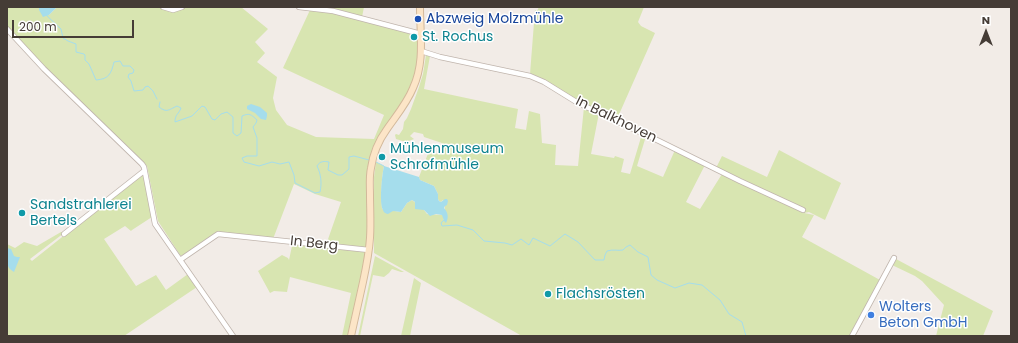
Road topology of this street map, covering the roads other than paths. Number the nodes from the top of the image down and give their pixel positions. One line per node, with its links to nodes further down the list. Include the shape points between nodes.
1 (163, 7): 2 (street, via 173,10)
2 (182, 7)
3 (299, 7): 5 (street)
4 (420, 7): 7 (main road)
5 (312, 8): 7 (street)
6 (7, 29): 9 (street, via 44,69 142,164)
7 (421, 34): 8 (main road)
8 (421, 51): 10 (street, In Balkhoven, via 530,76 578,103); 12 (main road, via 415,84 386,130 374,155 370,179)
9 (144, 171): 11 (street); 14 (street, via 155,224)
10 (803, 210)
11 (64, 234)
12 (369, 250): 14 (street, In Berg, via 218,234); 16 (main road)
13 (894, 258): 17 (street)
14 (180, 260): 15 (street)
15 (233, 336)
16 (351, 336)
17 (852, 336)

